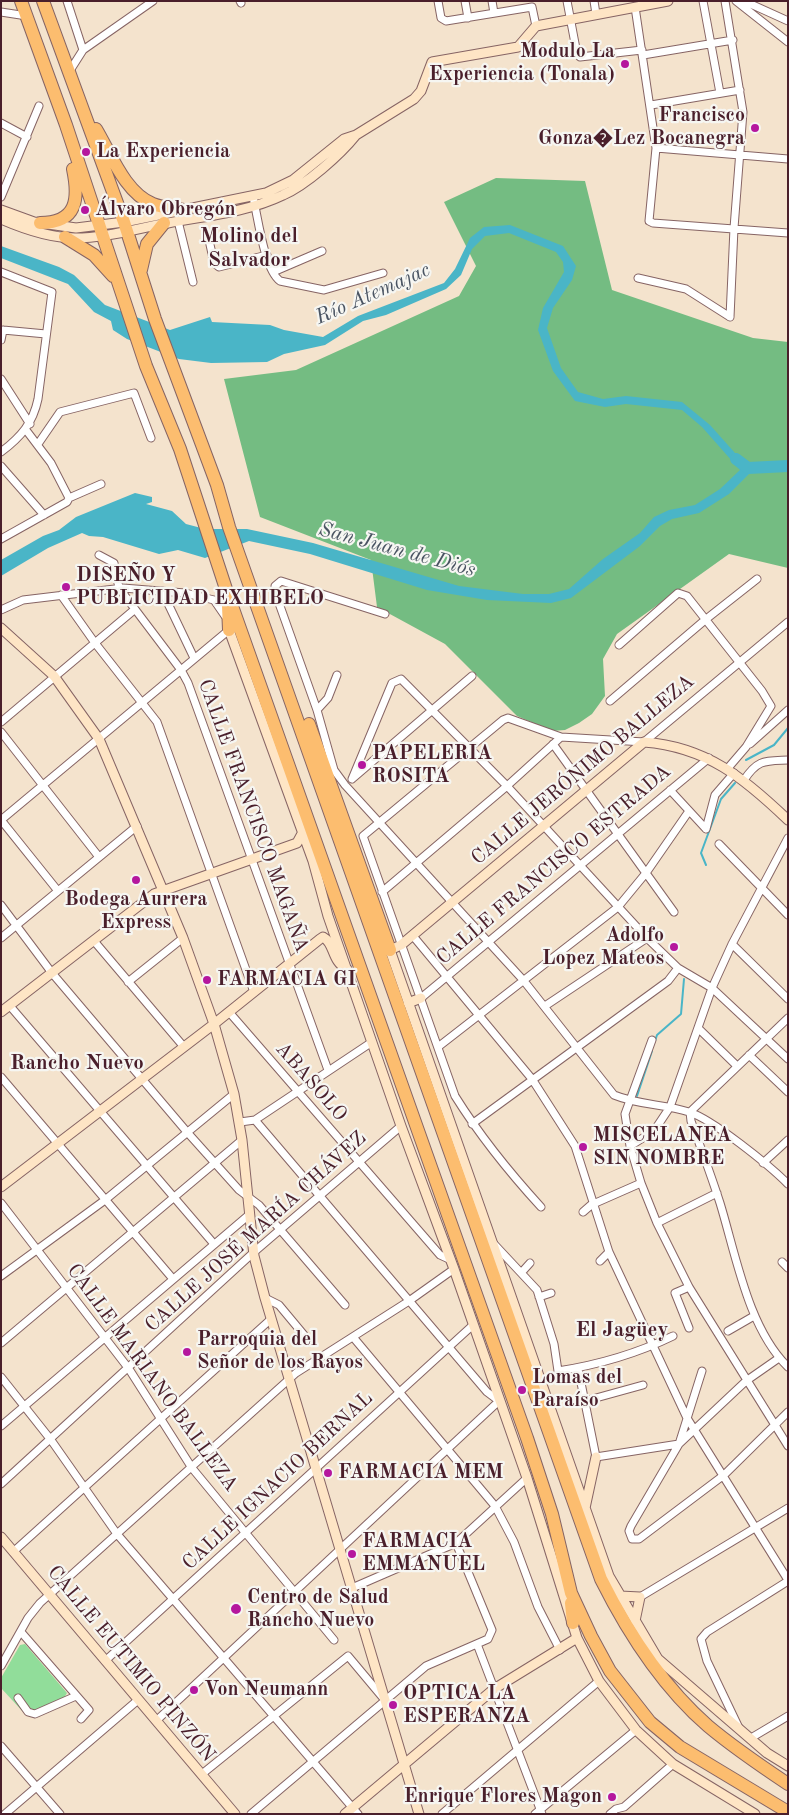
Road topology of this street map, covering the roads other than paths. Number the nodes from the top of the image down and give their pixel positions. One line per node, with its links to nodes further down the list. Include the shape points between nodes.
1 (21, 1): 22 (highway)
2 (43, 1): 32 (highway)
3 (67, 1): 30 (street)
4 (153, 1): 16 (street)
5 (438, 1): 23 (street, via 442,20)
6 (465, 1): 23 (street)
7 (492, 1): 20 (street)
8 (567, 1): 24 (street)
9 (594, 1): 21 (street)
10 (668, 1): 15 (street)
11 (703, 1): 29 (street)
12 (725, 1): 27 (street)
13 (736, 1): 28 (street)
14 (744, 1): 25 (street)
15 (650, 3): 18 (street)
16 (140, 5): 30 (street)
17 (623, 5): 18 (street); 21 (street)
18 (635, 7): 31 (street)
19 (1, 12): 22 (street)
20 (494, 13): 23 (street); 26 (street, via 532,8)
21 (596, 14): 24 (street)
22 (27, 16): 39 (highway)
23 (468, 18)
24 (570, 18): 26 (street); 31 (street, via 580,57)
25 (788, 20)
26 (536, 26): 45 (street, via 518,46 432,62 421,91 414,99 344,139 293,180)
27 (732, 40): 29 (street); 33 (street)
28 (788, 42)
29 (710, 44): 31 (street); 34 (street)
30 (83, 50): 32 (street)
31 (642, 52): 35 (street)
32 (69, 72): 37 (highway)
33 (740, 90): 34 (street); 42 (street, via 743,112)
34 (720, 93): 35 (street)
35 (651, 105): 41 (street)
36 (39, 106): 40 (street)
37 (82, 110): 47 (highway, via 122,175 139,195 156,205); 52 (highway)
38 (1, 123): 40 (street)
39 (66, 125): 50 (highway, via 77,199 65,216 53,222); 54 (highway)
40 (27, 137): 44 (street)
41 (656, 148): 42 (street); 53 (street, via 649,221)
42 (740, 154): 43 (street); 53 (street)
43 (788, 159)
44 (1, 198)
45 (254, 201): 47 (street); 49 (street); 59 (street)
46 (1, 210): 50 (street)
47 (184, 210): 52 (street)
48 (1, 220): 56 (street)
49 (178, 221): 51 (street); 65 (street)
50 (40, 223): 54 (street)
51 (164, 224): 52 (street); 62 (highway, via 147,244)
52 (126, 226): 54 (street); 62 (highway)
53 (734, 228): 55 (street); 64 (street, via 730,317 686,289)
54 (100, 230): 56 (street); 66 (highway)
55 (788, 233)
56 (65, 237): 66 (highway, via 94,255)
57 (209, 240): 59 (street, via 214,263 219,267)
58 (322, 251): 61 (street)
59 (267, 255): 61 (street)
60 (1, 272): 68 (street, via 52,292)
61 (273, 272): 63 (street, via 280,281 324,290)
62 (140, 273): 94 (highway)
63 (383, 273)
64 (638, 278)
65 (193, 282)
66 (120, 287): 82 (highway, via 146,366 180,449)
67 (2, 329): 68 (street); 69 (street)
68 (46, 334): 71 (street, via 38,399)
69 (1, 340)
70 (1, 380): 71 (street)
71 (28, 427): 73 (street); 74 (street)
72 (151, 438): 73 (street, via 134,393 60,412)
73 (38, 444): 77 (street)
74 (1, 452)
75 (1, 466): 78 (street)
76 (101, 484): 77 (street)
77 (69, 498): 78 (street)
78 (44, 515): 79 (street)
79 (1, 539)
80 (99, 555): 83 (street, via 114,563)
81 (757, 579): 89 (street)
82 (224, 583): 91 (highway); 105 (highway)
83 (119, 588): 84 (street); 85 (street); 87 (street, CALLE FRANCISCO MAGAÑA)
84 (162, 592): 91 (street, via 185,593 218,602); 96 (street)
85 (61, 595): 86 (street, via 23,600); 93 (street)
86 (1, 610)
87 (134, 610): 93 (street); 98 (street, CALLE FRANCISCO MAGAÑA)
88 (385, 614): 106 (street, via 282,581 275,586)
89 (706, 620): 95 (street, via 687,596 678,593); 97 (street); 103 (street)
90 (788, 622): 97 (street, CALLE JERÓNIMO BALLEZA)
91 (229, 626): 96 (street); 102 (street)
92 (1, 628): 100 (street)
93 (95, 643): 100 (street); 104 (street)
94 (272, 645): 162 (highway, via 305,714); 217 (highway)
95 (619, 645)
96 (194, 658): 98 (street)
97 (739, 663): 114 (street, CALLE JERÓNIMO BALLEZA); 116 (street, via 771,706)
98 (181, 670): 104 (street); 140 (street, CALLE FRANCISCO MAGAÑA)
99 (336, 675): 106 (street, via 328,698)
100 (54, 676): 109 (street); 113 (street)
101 (472, 676): 107 (street)
102 (252, 687): 105 (highway); 110 (street)
103 (610, 701)
104 (143, 702): 113 (street); 144 (street, via 157,722)
105 (267, 705): 110 (highway); 310 (highway, via 532,1454 552,1514)
106 (317, 710): 124 (street, via 334,770)
107 (432, 710): 117 (street); 122 (street); 122 (street, via 400,679 392,682)
108 (788, 710): 116 (street)
109 (1, 722)
110 (266, 728): 135 (street)
111 (1, 732): 125 (street)
112 (561, 737): 114 (street); 115 (street); 117 (street, via 508,718)
113 (99, 739): 125 (street); 133 (street)
114 (644, 742): 119 (street, via 667,745); 127 (street, CALLE JERÓNIMO BALLEZA)
115 (553, 744): 126 (street); 127 (street)
116 (746, 747): 121 (street)
117 (469, 749): 126 (street); 132 (street)
118 (788, 755): 120 (street)
119 (708, 758): 121 (street); 128 (street, CALLE FRANCISCO ESTRADA)
120 (784, 760): 123 (street, via 757,764)
121 (731, 770): 123 (street); 129 (street, via 714,795 706,829)
122 (352, 780): 124 (street)
123 (744, 780): 131 (street)
124 (345, 785): 132 (street)
125 (43, 786): 130 (street); 139 (street)
126 (508, 786): 134 (street); 141 (street)
127 (586, 790): 134 (street, CALLE JERÓNIMO BALLEZA); 136 (street)
128 (670, 790): 129 (street); 136 (street, CALLE FRANCISCO ESTRADA)
129 (689, 810): 143 (street)
130 (1, 820): 147 (street)
131 (788, 820)
132 (379, 822): 141 (street); 148 (street, via 363,836)
133 (137, 826): 139 (street); 146 (street)
134 (544, 826): 142 (street); 149 (street, CALLE JERÓNIMO BALLEZA)
135 (303, 832): 140 (street, via 296,843); 165 (street)
136 (617, 834): 142 (street, CALLE FRANCISCO ESTRADA); 143 (street)
137 (788, 838): 145 (street)
138 (719, 844): 145 (street)
139 (99, 857): 147 (street)
140 (253, 859): 144 (street); 163 (street, CALLE FRANCISCO MAGAÑA)
141 (417, 862): 148 (street); 149 (street)
142 (580, 865): 151 (street); 160 (street, CALLE FRANCISCO ESTRADA)
143 (646, 873): 151 (street); 152 (street)
144 (212, 874): 146 (street); 171 (street)
145 (761, 889): 153 (street); 161 (street)
146 (164, 890): 157 (street); 159 (street, via 154,894)
147 (58, 891): 154 (street)
148 (382, 892): 162 (street)
149 (452, 902): 155 (street, CALLE JERÓNIMO BALLEZA); 160 (street)
150 (1, 904): 154 (street)
151 (618, 908): 158 (street); 168 (street)
152 (674, 912)
153 (788, 915)
154 (18, 925): 156 (street); 166 (street)
155 (413, 936): 162 (street, CALLE JERÓNIMO BALLEZA); 167 (street)
156 (1, 938)
157 (184, 938): 169 (street); 181 (street)
158 (647, 938): 164 (street); 176 (street)
159 (94, 941): 166 (street); 169 (street)
160 (488, 942): 167 (street, CALLE FRANCISCO ESTRADA); 168 (street)
161 (732, 944): 170 (street); 173 (street)
162 (396, 948): 172 (street); 174 (street)
163 (290, 963): 165 (street, via 323,937 329,941 336,960); 171 (street); 192 (street, CALLE FRANCISCO MAGAÑA)
164 (678, 968): 170 (street); 188 (street, via 668,981)
165 (347, 969): 185 (street)
166 (52, 973): 175 (street); 194 (street)
167 (447, 976): 172 (street, CALLE FRANCISCO ESTRADA); 179 (street)
168 (524, 981): 176 (street); 179 (street)
169 (128, 982): 186 (street)
170 (712, 988): 182 (street); 183 (street)
171 (254, 992): 178 (street)
172 (421, 998): 174 (street); 187 (street)
173 (788, 999)
174 (408, 1003): 212 (street)
175 (10, 1006): 177 (street); 201 (street)
176 (545, 1006): 188 (street)
177 (1, 1012)
178 (229, 1012): 181 (street); 196 (street, ABASOLO)
179 (480, 1015): 187 (street); 195 (street)
180 (788, 1018): 183 (street)
181 (214, 1024): 186 (street); 198 (street)
182 (698, 1028): 191 (street); 200 (street)
183 (766, 1039): 189 (street); 190 (street)
184 (652, 1040): 199 (street)
185 (372, 1042): 192 (street); 206 (street)
186 (184, 1047): 194 (street)
187 (438, 1047): 205 (street, via 455,1096)
188 (578, 1048): 195 (street); 199 (street, via 614,1095)
189 (749, 1055): 191 (street); 197 (street)
190 (788, 1059)
191 (737, 1066): 202 (street)
192 (328, 1070): 196 (street)
193 (1, 1077): 210 (street)
194 (142, 1079): 201 (street); 207 (street)
195 (532, 1079): 205 (street); 227 (street, via 575,1146)
196 (298, 1091): 203 (street); 213 (street, ABASOLO)
197 (788, 1092)
198 (234, 1094): 204 (street); 207 (street)
199 (630, 1101): 200 (street); 211 (street, via 625,1114)
200 (670, 1107): 202 (street); 211 (street, via 654,1131)
201 (100, 1112): 210 (street); 216 (street)
202 (690, 1112): 215 (street, via 702,1116); 221 (street)
203 (255, 1120): 204 (street); 222 (street)
204 (240, 1122): 208 (street)
205 (472, 1124): 228 (street)
206 (401, 1126): 213 (street, CALLE JOSÉ MARÍA CHÁVEZ); 239 (street)
207 (187, 1132): 214 (street); 216 (street)
208 (242, 1140): 214 (street); 224 (street)
209 (788, 1140): 215 (street)
210 (59, 1144): 220 (street); 225 (street)
211 (630, 1146): 218 (street)
212 (461, 1152): 217 (street); 234 (street)
213 (359, 1161): 222 (street, CALLE JOSÉ MARÍA CHÁVEZ); 239 (street, ABASOLO, via 443,1258)
214 (214, 1163): 223 (street); 224 (street)
215 (763, 1163): 219 (street)
216 (147, 1166): 223 (street); 225 (street)
217 (461, 1181): 348 (highway, via 589,1546 616,1609 637,1644 686,1704 730,1744)
218 (641, 1183): 227 (street); 231 (street)
219 (788, 1184)
220 (1, 1187)
221 (716, 1192): 231 (street); 255 (street)
222 (319, 1195): 232 (street, CALLE JOSÉ MARÍA CHÁVEZ); 253 (street)
223 (174, 1197): 233 (street); 235 (street)
224 (248, 1197): 230 (street); 232 (street)
225 (105, 1200): 233 (street); 236 (street)
226 (1, 1203): 236 (street, CALLE MARIANO BALLEZA)
227 (594, 1203): 229 (street); 238 (street)
228 (541, 1207)
229 (583, 1212)
230 (250, 1214): 235 (street); 237 (street)
231 (657, 1224): 249 (street)
232 (280, 1229): 237 (street, CALLE JOSÉ MARÍA CHÁVEZ); 254 (street)
233 (132, 1231): 247 (street); 248 (street)
234 (490, 1240): 245 (street); 298 (street)
235 (214, 1244): 247 (street)
236 (38, 1249): 246 (street); 248 (street, CALLE MARIANO BALLEZA)
237 (254, 1252): 252 (street); 270 (street, CALLE JOSÉ MARÍA CHÁVEZ)
238 (610, 1252): 240 (street); 265 (street)
239 (451, 1260): 244 (street)
240 (600, 1261)
241 (782, 1262): 243 (street)
242 (530, 1263): 245 (street)
243 (788, 1268)
244 (454, 1270): 253 (street); 257 (street)
245 (521, 1273): 251 (street, via 537,1290)
246 (1, 1276)
247 (172, 1279): 261 (street)
248 (67, 1287): 261 (street, CALLE MARIANO BALLEZA); 264 (street)
249 (689, 1287): 258 (street, via 675,1293); 274 (street)
250 (551, 1293): 251 (street)
251 (539, 1297): 269 (street, via 554,1344 558,1371)
252 (265, 1298): 256 (street); 260 (street, via 279,1305)
253 (409, 1301): 263 (street); 266 (street)
254 (345, 1305)
255 (754, 1316): 259 (street); 267 (street)
256 (271, 1319): 273 (street); 281 (street)
257 (473, 1325): 266 (street, CALLE IGNACIO BERNAL); 277 (street)
258 (689, 1328)
259 (728, 1331)
260 (304, 1335)
261 (105, 1336): 270 (street, CALLE MARIANO BALLEZA); 279 (street)
262 (673, 1336): 265 (street)
263 (353, 1337): 273 (street); 276 (street)
264 (1, 1343)
265 (654, 1345): 269 (street); 282 (street)
266 (448, 1346): 276 (street, CALLE IGNACIO BERNAL); 277 (street, via 487,1392)
267 (779, 1358): 268 (street); 274 (street)
268 (788, 1367)
269 (578, 1368): 278 (street)
270 (129, 1369): 281 (street, CALLE MARIANO BALLEZA); 286 (street, CALLE JOSÉ MARÍA CHÁVEZ)
271 (702, 1371): 282 (street)
272 (1, 1377): 279 (street)
273 (290, 1379): 291 (street); 292 (street)
274 (746, 1382): 284 (street); 285 (street)
275 (643, 1385): 278 (street)
276 (399, 1392): 289 (street); 291 (street, CALLE IGNACIO BERNAL)
277 (499, 1401): 289 (street); 294 (street)
278 (585, 1401): 290 (street)
279 (24, 1406): 283 (street); 286 (street)
280 (788, 1412): 284 (street)
281 (160, 1418): 292 (street, CALLE MARIANO BALLEZA); 296 (street)
282 (687, 1418): 285 (street); 287 (street)
283 (1, 1426)
284 (775, 1427): 288 (street); 293 (street)
285 (694, 1430): 287 (street); 293 (street)
286 (51, 1440): 295 (street, CALLE JOSÉ MARÍA CHÁVEZ); 296 (street)
287 (679, 1444): 290 (street); 293 (street, via 631,1526 632,1539 639,1539)
288 (788, 1446)
289 (447, 1449): 297 (street); 305 (street)
290 (596, 1457): 298 (street)
291 (316, 1467): 301 (street, CALLE IGNACIO BERNAL); 305 (street)
292 (192, 1468): 301 (street, CALLE MARIANO BALLEZA); 302 (street)
293 (724, 1475): 300 (street)
294 (527, 1478): 297 (street); 307 (street)
295 (1, 1484)
296 (84, 1487): 302 (street); 306 (street)
297 (495, 1506): 304 (street); 322 (street, via 514,1542 538,1606)
298 (585, 1508): 313 (street, via 609,1576)
299 (788, 1508): 300 (street)
300 (755, 1528): 308 (street); 314 (street)
301 (245, 1532): 311 (street, CALLE MARIANO BALLEZA); 315 (street, CALLE IGNACIO BERNAL)
302 (117, 1534): 312 (street); 315 (street)
303 (1, 1538): 306 (street, CALLE EUTIMIO PINZÓN)
304 (456, 1543): 309 (street); 321 (street, via 492,1630 491,1635)
305 (340, 1549): 309 (street); 311 (street)
306 (13, 1552): 312 (street, CALLE EUTIMIO PINZÓN)
307 (556, 1569): 310 (highway); 317 (street)
308 (788, 1580): 336 (street, via 702,1639 707,1661)
309 (352, 1588): 331 (street)
310 (569, 1588): 317 (highway); 350 (highway, via 610,1671 650,1722 680,1747)
311 (294, 1592): 320 (street, CALLE MARIANO BALLEZA); 323 (street)
312 (49, 1595): 318 (street, via 34,1609); 324 (street, CALLE EUTIMIO PINZÓN)
313 (620, 1596): 314 (street); 316 (street)
314 (640, 1597): 316 (street)
315 (173, 1600): 323 (street); 324 (street, CALLE IGNACIO BERNAL)
316 (635, 1622): 336 (street, via 658,1659)
317 (573, 1623): 319 (street)
318 (21, 1632): 325 (street); 328 (street)
319 (577, 1638): 322 (street); 326 (street)
320 (334, 1640)
321 (476, 1644): 327 (street); 331 (street, via 426,1666)
322 (560, 1650): 327 (street)
323 (223, 1658): 332 (street); 335 (street)
324 (105, 1661): 330 (street, CALLE EUTIMIO PINZÓN)
325 (1, 1666)
326 (600, 1680): 337 (street); 340 (street)
327 (494, 1690): 340 (street); 344 (street)
328 (76, 1696): 329 (street, via 35,1714 28,1712); 334 (street, via 88,1710)
329 (18, 1698)
330 (138, 1700): 335 (street, CALLE EUTIMIO PINZÓN); 349 (street)
331 (385, 1700): 332 (street, via 348,1656); 343 (street); 344 (street)
332 (274, 1716): 343 (street); 347 (street)
333 (788, 1716): 338 (street)
334 (81, 1719)
335 (156, 1720): 347 (street, CALLE EUTIMIO PINZÓN)
336 (739, 1729): 338 (street)
337 (636, 1730): 345 (street); 352 (street)
338 (751, 1738): 346 (street, via 767,1754)
339 (1, 1746): 341 (street)
340 (518, 1750): 352 (street); 360 (street)
341 (7, 1753): 342 (street); 349 (street)
342 (1, 1759)
343 (313, 1761): 351 (street); 357 (street)
344 (404, 1764): 351 (street); 359 (street)
345 (673, 1764): 361 (street); 362 (street)
346 (788, 1766)
347 (202, 1774): 356 (street, CALLE EUTIMIO PINZÓN)
348 (788, 1784)
349 (36, 1786): 354 (street); 355 (street)
350 (753, 1794): 353 (highway); 363 (highway)
351 (356, 1811): 358 (street)
352 (539, 1812)
353 (788, 1812)
354 (5, 1814)
355 (60, 1814)
356 (235, 1814)
357 (251, 1814)
358 (345, 1814)
359 (419, 1814)
360 (442, 1814)
361 (610, 1814)
362 (755, 1814)
363 (777, 1814)

